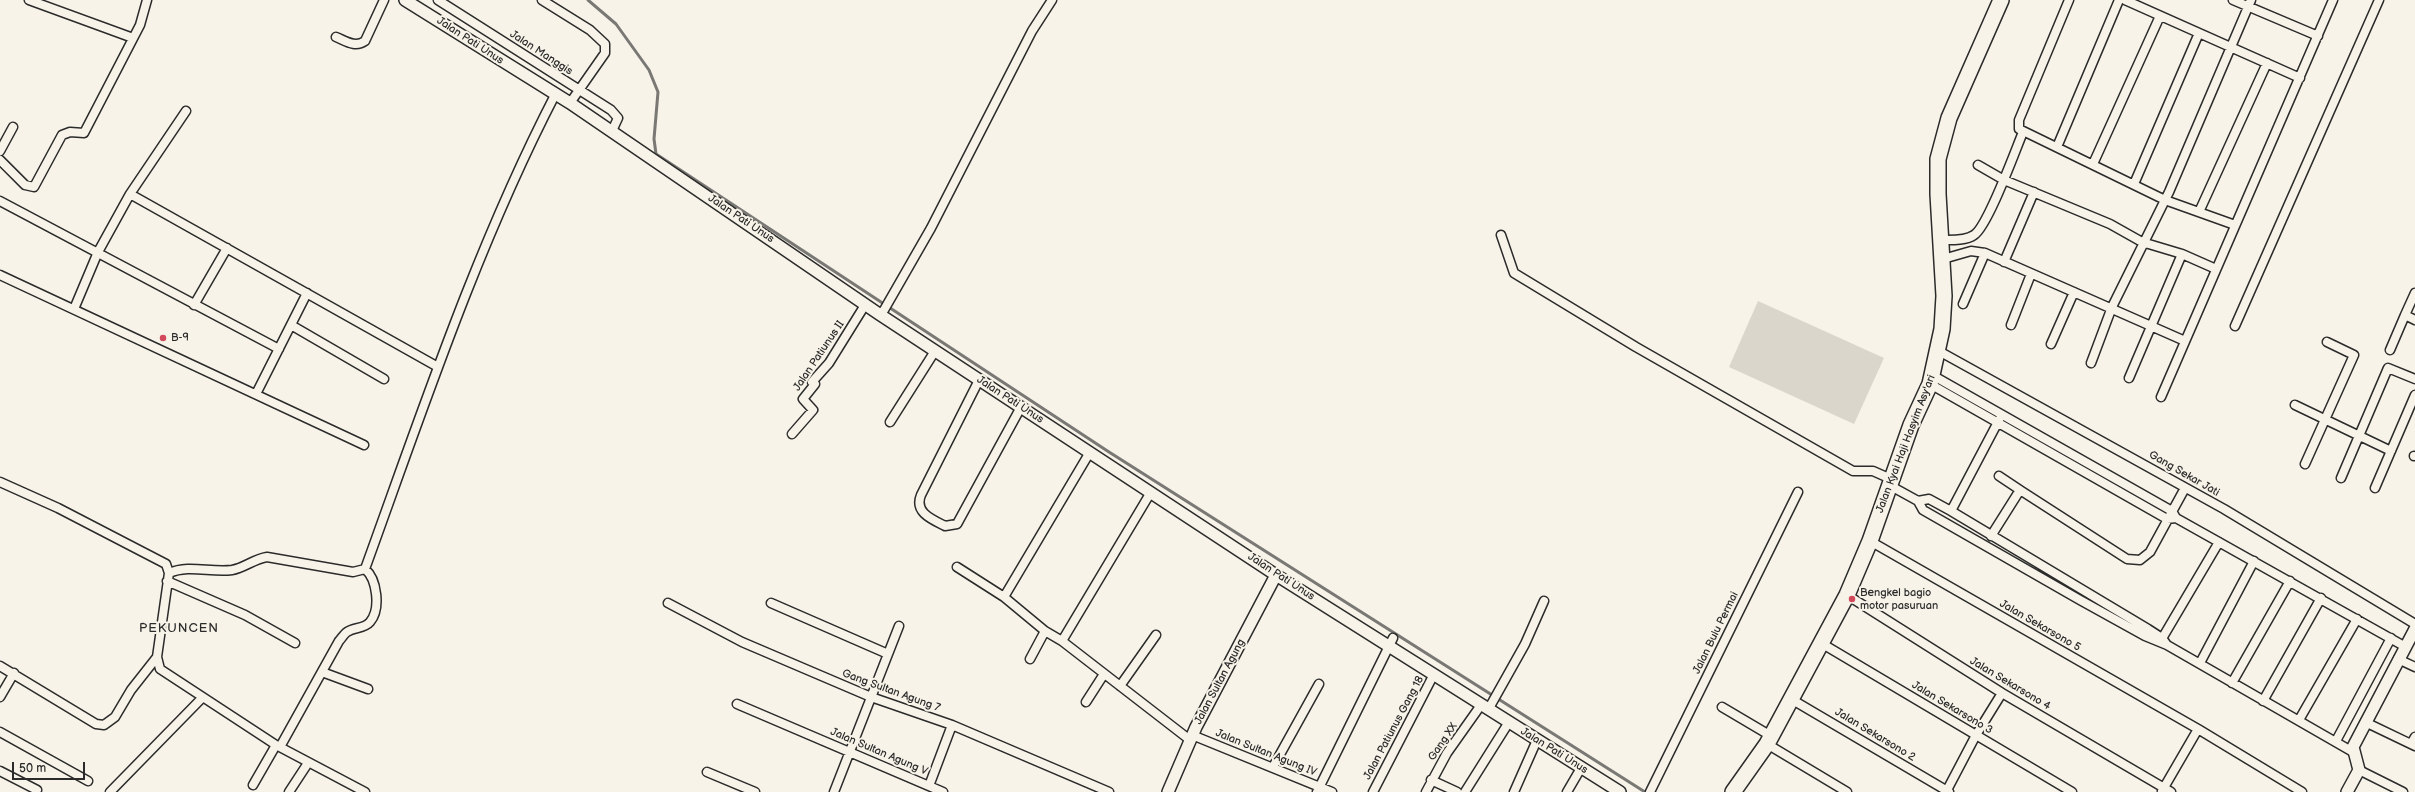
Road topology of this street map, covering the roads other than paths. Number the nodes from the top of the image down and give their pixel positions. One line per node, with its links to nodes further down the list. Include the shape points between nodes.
1 (29, 0): 20 (street)
2 (147, 0): 20 (street)
3 (384, 0): 19 (street, via 365,41 361,44 351,44)
4 (405, 0): 24 (main road, Jalan Pati Unus)
5 (438, 0): 25 (street, Jalan Manggis)
6 (542, 0): 25 (street, via 590,30 605,44 605,53)
7 (1052, 0): 65 (street, via 1032,31 930,228)
8 (2001, 0): 45 (highway, Jalan Kyai Haji Hasyim Asy'ari, via 1949,118 1938,159)
9 (2068, 0): 29 (street, via 2019,120 2019,129)
10 (2119, 0): 30 (street)
11 (2125, 0): 16 (street)
12 (2234, 0): 15 (street)
13 (2333, 0): 18 (street)
14 (2379, 0): 71 (street)
15 (2249, 3): 18 (street); 21 (street)
16 (2160, 16): 17 (street); 33 (street)
17 (2199, 33): 21 (street); 36 (street)
18 (2318, 36): 23 (street)
19 (336, 37)
20 (134, 38): 32 (street, via 84,134 70,132 62,135 34,187 25,185)
21 (2231, 47): 22 (street); 39 (street)
22 (2267, 63): 23 (street); 41 (street)
23 (2300, 78): 42 (street)
24 (555, 95): 25 (main road, Jalan Pati Unus); 80 (street, via 526,150)
25 (574, 97): 27 (main road, Jalan Pati Unus); 27 (street, Jalan Manggis, via 611,110)
26 (186, 112): 38 (street)
27 (614, 126): 62 (main road, Jalan Pati Unus)
28 (13, 127): 31 (street)
29 (2023, 132): 30 (street); 35 (street)
30 (2057, 147): 33 (street)
31 (0, 151)
32 (0, 160)
33 (2093, 164): 36 (street)
34 (1978, 165): 35 (street)
35 (2004, 180): 37 (street); 44 (street, via 1979,231)
36 (2134, 184): 39 (street)
37 (2034, 192): 46 (street, via 2110,224); 53 (street)
38 (130, 194): 47 (street); 49 (street)
39 (2165, 200): 41 (street); 46 (street)
40 (0, 201): 49 (street)
41 (2199, 212): 42 (street)
42 (2235, 226): 54 (street)
43 (1501, 235): 106 (street, via 1514,273 1636,347 1854,471 1873,471)
44 (1969, 238): 45 (street); 48 (street)
45 (1940, 240): 52 (highway, Jalan Kyai Haji Hasyim Asy'ari)
46 (2142, 242): 51 (street); 63 (street)
47 (227, 248): 59 (street); 61 (street)
48 (1971, 251): 50 (street); 52 (street)
49 (98, 252): 61 (street); 64 (street)
50 (1985, 253): 53 (street); 60 (street)
51 (2182, 254): 54 (street); 70 (street)
52 (1943, 259): 76 (highway, Jalan Kyai Haji Hasyim Asy'ari, via 1944,296)
53 (2004, 262): 55 (street)
54 (2216, 269): 72 (street)
55 (2031, 274): 57 (street); 68 (street)
56 (0, 275): 64 (street)
57 (2074, 292): 63 (street); 74 (street)
58 (2415, 293): 66 (street)
59 (307, 294): 69 (street); 80 (street)
60 (1963, 304)
61 (194, 305): 75 (street)
62 (865, 305): 65 (main road, Jalan Pati Unus); 95 (street, Jalan Patiunus II, via 829,363 812,382 815,384 803,399 813,410)
63 (2112, 307): 70 (street); 79 (street)
64 (74, 309): 86 (street)
65 (884, 309): 78 (main road, Jalan Pati Unus)
66 (2405, 315): 67 (street); 77 (street)
67 (2415, 320)
68 (2011, 324)
69 (291, 325): 75 (street); 82 (street)
70 (2151, 325): 72 (street); 81 (street)
71 (2235, 326)
72 (2185, 341): 88 (street)
73 (2326, 342): 92 (street, via 2354,355)
74 (2051, 344)
75 (279, 349): 86 (street)
76 (1938, 350): 83 (highway, Jalan Kyai Haji Hasyim Asy'ari); 108 (street, Gang Sekar Jati)
77 (2390, 350)
78 (934, 351): 85 (main road, Jalan Pati Unus); 93 (street)
79 (2091, 363)
80 (438, 367): 127 (street)
81 (2129, 378)
82 (384, 379)
83 (1931, 379): 91 (street); 94 (street); 106 (highway, Jalan Kyai Haji Hasyim Asy'ari)
84 (2415, 379): 96 (street, via 2388,368)
85 (979, 380): 90 (main road, Jalan Pati Unus); 90 (street, via 921,495 919,503 923,513 945,526 957,524)
86 (256, 394): 98 (street)
87 (2415, 395): 99 (street)
88 (2161, 397)
89 (2295, 405): 92 (street)
90 (1021, 407): 100 (main road, Jalan Pati Unus)
91 (2002, 414): 94 (street); 97 (street)
92 (2326, 420): 96 (street); 102 (street)
93 (890, 422)
94 (1996, 424): 101 (street); 117 (street)
95 (792, 434)
96 (2359, 437): 99 (street); 104 (street)
97 (2052, 442): 101 (street); 107 (street)
98 (364, 445)
99 (2391, 451): 109 (street)
100 (1090, 452): 111 (main road, Jalan Pati Unus); 133 (street)
101 (2048, 452): 113 (street)
102 (2305, 464)
103 (1999, 476): 110 (street)
104 (2341, 478)
105 (0, 482): 129 (street, via 58,508 162,561 166,564)
106 (1890, 482): 115 (street); 121 (highway, Jalan Kyai Haji Hasyim Asy'ari)
107 (2122, 483): 113 (street); 114 (street)
108 (2185, 488): 118 (street); 142 (street, Gang Sekar Jati)
109 (2375, 488)
110 (2020, 490): 119 (street, via 2126,558 2134,560 2140,560 2150,552); 120 (street)
111 (1151, 492): 128 (main road, Jalan Pati Unus); 148 (street)
112 (1798, 492): 223 (street, Jalan Bulu Permai)
113 (2117, 492): 116 (street)
114 (2150, 498): 116 (street); 118 (street)
115 (1918, 501): 117 (street, via 1929,499); 124 (street, via 1923,510)
116 (2146, 508): 119 (street)
117 (1951, 511): 120 (street)
118 (2174, 514): 119 (street); 122 (street)
119 (2167, 519)
120 (1991, 536): 123 (street)
121 (1870, 541): 132 (highway, Jalan Kyai Haji Hasyim Asy'ari); 183 (street, Jalan Sekarsono 5)
122 (2219, 542): 125 (street); 150 (street)
123 (2007, 546): 124 (street); 131 (street)
124 (2002, 555): 135 (street)
125 (2254, 561): 130 (street); 158 (street)
126 (957, 567): 133 (street, Jalan Sultan Agung IV)
127 (365, 569): 129 (street, via 353,572 267,557 232,570 190,568); 161 (street, via 374,581 376,602 371,621 365,626 347,631)
128 (1276, 575): 149 (main road, Jalan Pati Unus); 186 (main road, Jalan Sultan Agung)
129 (168, 577): 151 (street); 155 (street)
130 (2290, 581): 134 (street); 165 (street)
131 (2085, 591): 135 (street); 139 (street)
132 (1847, 595): 152 (highway, Jalan Kyai Haji Hasyim Asy'ari); 169 (street, Jalan Sekarsono 4)
133 (1004, 597): 145 (street, Jalan Sultan Agung IV)
134 (2321, 598): 141 (street); 174 (street)
135 (2080, 600): 140 (street)
136 (1544, 601): 177 (street, Gang XX, via 1525,644 1499,692)
137 (668, 603): 171 (street, Gang Sultan Agung 7, via 742,642)
138 (771, 603): 154 (street)
139 (2117, 610): 140 (street); 150 (street)
140 (2113, 619): 150 (street)
141 (2357, 619): 147 (street); 179 (street)
142 (2415, 624)
143 (899, 626): 154 (street)
144 (2415, 628): 153 (main road)
145 (1045, 631): 148 (street, Jalan Sultan Agung IV); 156 (street)
146 (1156, 635): 167 (street)
147 (2391, 638): 153 (street); 189 (street)
148 (1062, 641): 163 (street, Jalan Sultan Agung IV)
149 (1390, 642): 164 (main road, Jalan Pati Unus); 206 (street)
150 (2163, 642): 158 (street)
151 (295, 643)
152 (1821, 643): 173 (highway, Jalan Kyai Haji Hasyim Asy'ari); 185 (street, Jalan Sekarsono 3)
153 (2404, 646): 157 (main road)
154 (888, 654): 171 (street)
155 (157, 657): 162 (street, via 114,717 104,725 96,724); 172 (street, via 157,663 163,672)
156 (1030, 659)
157 (2398, 659): 160 (street); 181 (main road)
158 (2200, 663): 165 (street)
159 (0, 666): 162 (street)
160 (2415, 667)
161 (322, 672): 168 (street); 191 (street)
162 (14, 673): 170 (street)
163 (1104, 674): 167 (street, Jalan Sultan Agung IV); 175 (street)
164 (1434, 674): 177 (main road, Jalan Pati Unus); 216 (street, Jalan Patiunus Gang 18)
165 (2232, 683): 174 (street)
166 (1319, 684): 195 (street)
167 (1120, 686): 186 (street, Jalan Sultan Agung IV)
168 (368, 689)
169 (2002, 693): 185 (street); 207 (street, Jalan Sekarsono 4)
170 (0, 697)
171 (871, 697): 182 (street, Gang Sultan Agung 7); 192 (street)
172 (202, 698): 191 (street); 208 (street, via 183,714)
173 (1791, 699): 188 (highway, Jalan Kyai Haji Hasyim Asy'ari); 226 (street, Jalan Sekarsono 2)
174 (2263, 701): 179 (street)
175 (1086, 702)
176 (737, 704): 192 (street, Jalan Sultan Agung V)
177 (1488, 705): 180 (main road, Jalan Pati Unus); 200 (street, Gang XX)
178 (1722, 707): 188 (street)
179 (2299, 720): 189 (street)
180 (1509, 722): 187 (main road, Jalan Pati Unus); 219 (street)
181 (2365, 722): 190 (street); 193 (main road)
182 (952, 725): 203 (street); 214 (street, Gang Sultan Agung 7)
183 (2198, 729): 207 (street); 228 (street, Jalan Sekarsono 5)
184 (0, 732): 201 (street)
185 (1976, 735): 226 (street); 227 (street, Jalan Sekarsono 3)
186 (1191, 738): 195 (street, Jalan Sultan Agung IV); 204 (main road, Jalan Sultan Agung)
187 (1537, 740): 196 (main road, Jalan Pati Unus); 220 (street)
188 (1769, 740): 224 (highway, Jalan Kyai Haji Hasyim Asy'ari); 225 (street)
189 (2336, 741): 193 (street)
190 (2414, 743)
191 (278, 746): 194 (street); 202 (street)
192 (851, 752): 203 (street, Jalan Sultan Agung V); 212 (street)
193 (2353, 752): 197 (main road)
194 (308, 763): 209 (street); 210 (street)
195 (1273, 767): 206 (street, Jalan Sultan Agung IV)
196 (1581, 768): 221 (street); 222 (main road, Jalan Pati Unus)
197 (2359, 770): 229 (main road); 230 (street)
198 (0, 771): 205 (street)
199 (707, 772): 211 (street)
200 (1431, 780): 217 (street, Gang XX); 218 (street)
201 (88, 781)
202 (253, 785)
203 (929, 786): 213 (street, Jalan Sultan Agung V)
204 (1170, 786)
205 (37, 790)
206 (1318, 790): 215 (street, Jalan Sultan Agung IV)
207 (2166, 791)
208 (110, 792)
209 (289, 792)
210 (365, 792)
211 (754, 792)
212 (834, 792)
213 (943, 792)
214 (1109, 792)
215 (1332, 792)
216 (1373, 792)
217 (1426, 792)
218 (1457, 792)
219 (1465, 792)
220 (1514, 792)
221 (1566, 792)
222 (1620, 792)
223 (1650, 792)
224 (1733, 792)
225 (1847, 792)
226 (1947, 792)
227 (2072, 792)
228 (2302, 792)
229 (2347, 792)
230 (2403, 792)

